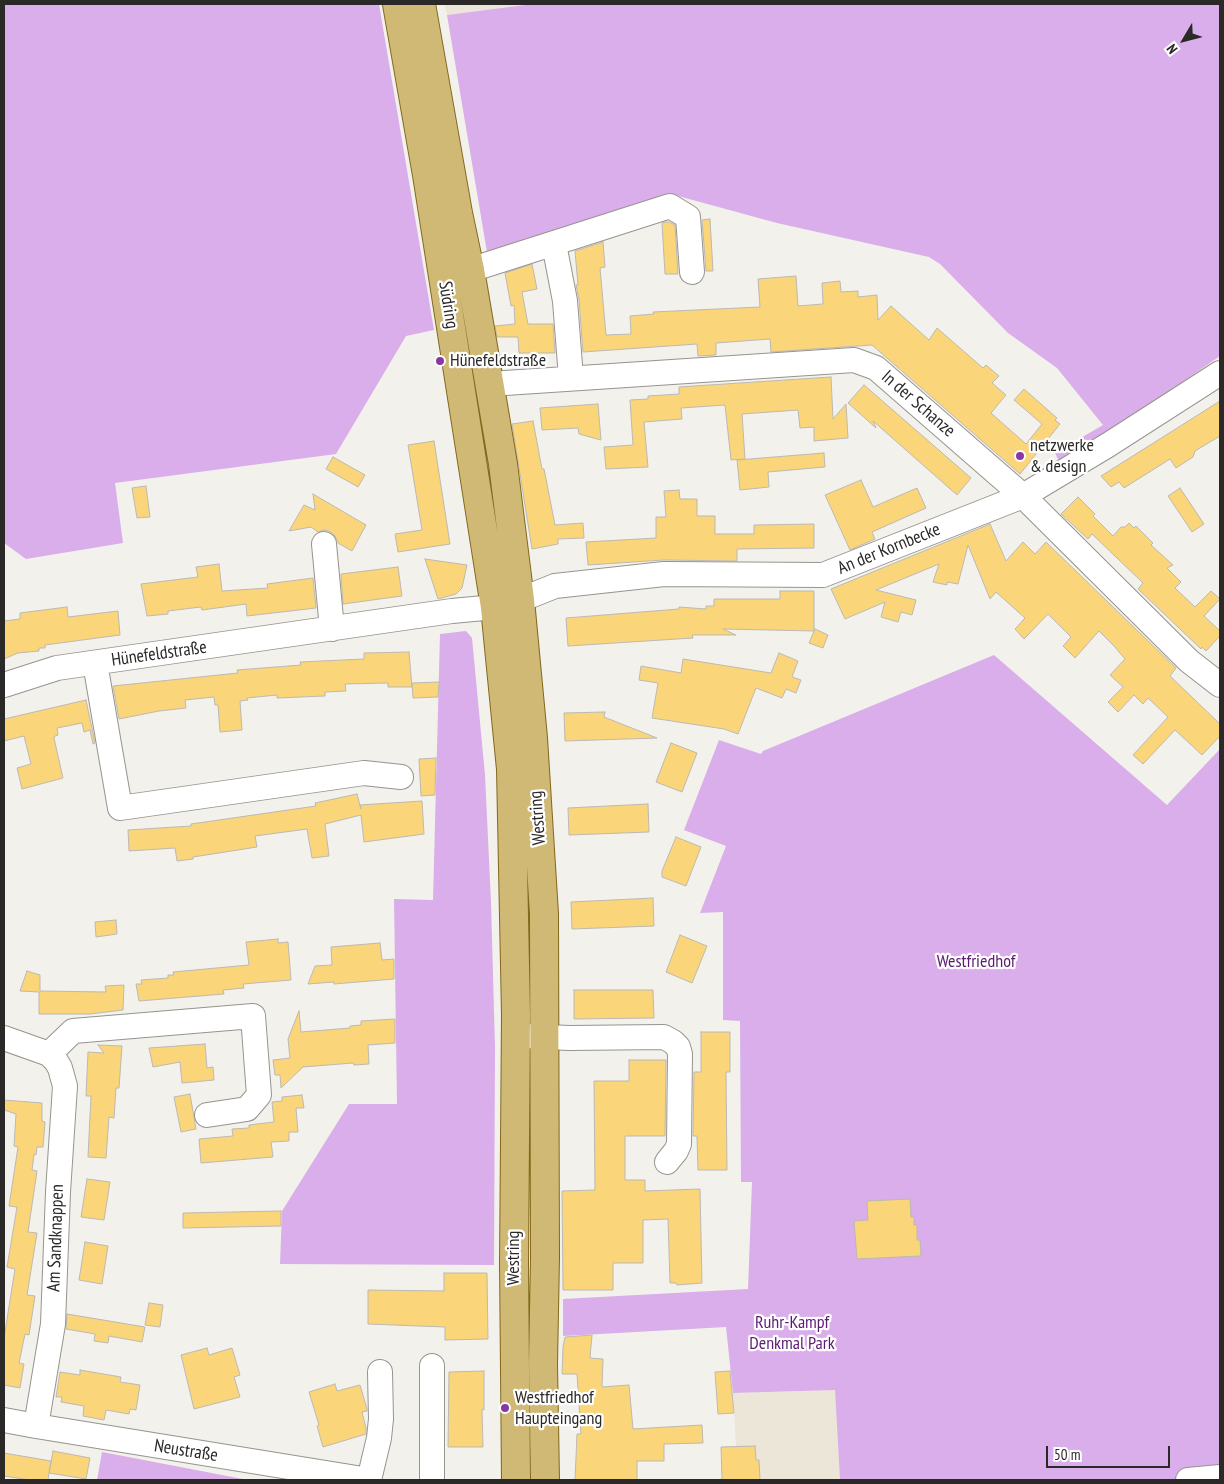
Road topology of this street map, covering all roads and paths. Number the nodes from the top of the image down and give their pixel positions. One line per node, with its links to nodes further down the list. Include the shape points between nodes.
1 (397, 4): 11 (main road, Südring)
2 (422, 4): 4 (main road, Südring)
3 (554, 244): 4 (street); 5 (street, via 670,206 688,217); 7 (street, via 566,301)
4 (470, 270): 8 (main road, Südring)
5 (692, 272)
6 (1220, 373): 9 (street, An der Kornbecke)
7 (571, 378): 8 (street, In der Schanze); 9 (street, In der Schanze, via 854,360 876,368)
8 (490, 384): 11 (main road, Südring, via 503,464)
9 (1023, 496): 11 (street, An der Kornbecke, via 823,575 664,574 555,586); 15 (street, In der Schanze, via 1189,661)
10 (324, 544): 12 (street)
11 (508, 603): 12 (street, Hünefeldstraße); 17 (main road, Westring); 18 (main road, Westring, via 533,738 544,914)
12 (332, 629): 13 (street, Hünefeldstraße)
13 (95, 663): 14 (street, Hünefeldstraße, via 57,668); 16 (street, Hünefeldstraße, via 120,808 364,773)
14 (4, 685)
15 (1220, 685)
16 (401, 777)
17 (516, 1035): 18 (street); 30 (main road, Westring)
18 (543, 1037): 22 (street, via 664,1037 673,1042 680,1054 679,1144); 31 (main road, Westring)
19 (4, 1038): 20 (street)
20 (49, 1054): 21 (street, via 73,1031 253,1016 258,1095 247,1109); 26 (street, Am Sandknappen, via 60,1068 64,1086 53,1324)
21 (207, 1115)
22 (667, 1162)
23 (432, 1366): 29 (street)
24 (380, 1372): 28 (street, via 381,1419)
25 (4, 1420): 26 (street, Neustraße)
26 (36, 1426): 28 (street, Neustraße)
27 (1220, 1477): 32 (street)
28 (369, 1480)
29 (432, 1480)
30 (516, 1480)
31 (545, 1480)
32 (1188, 1480)

